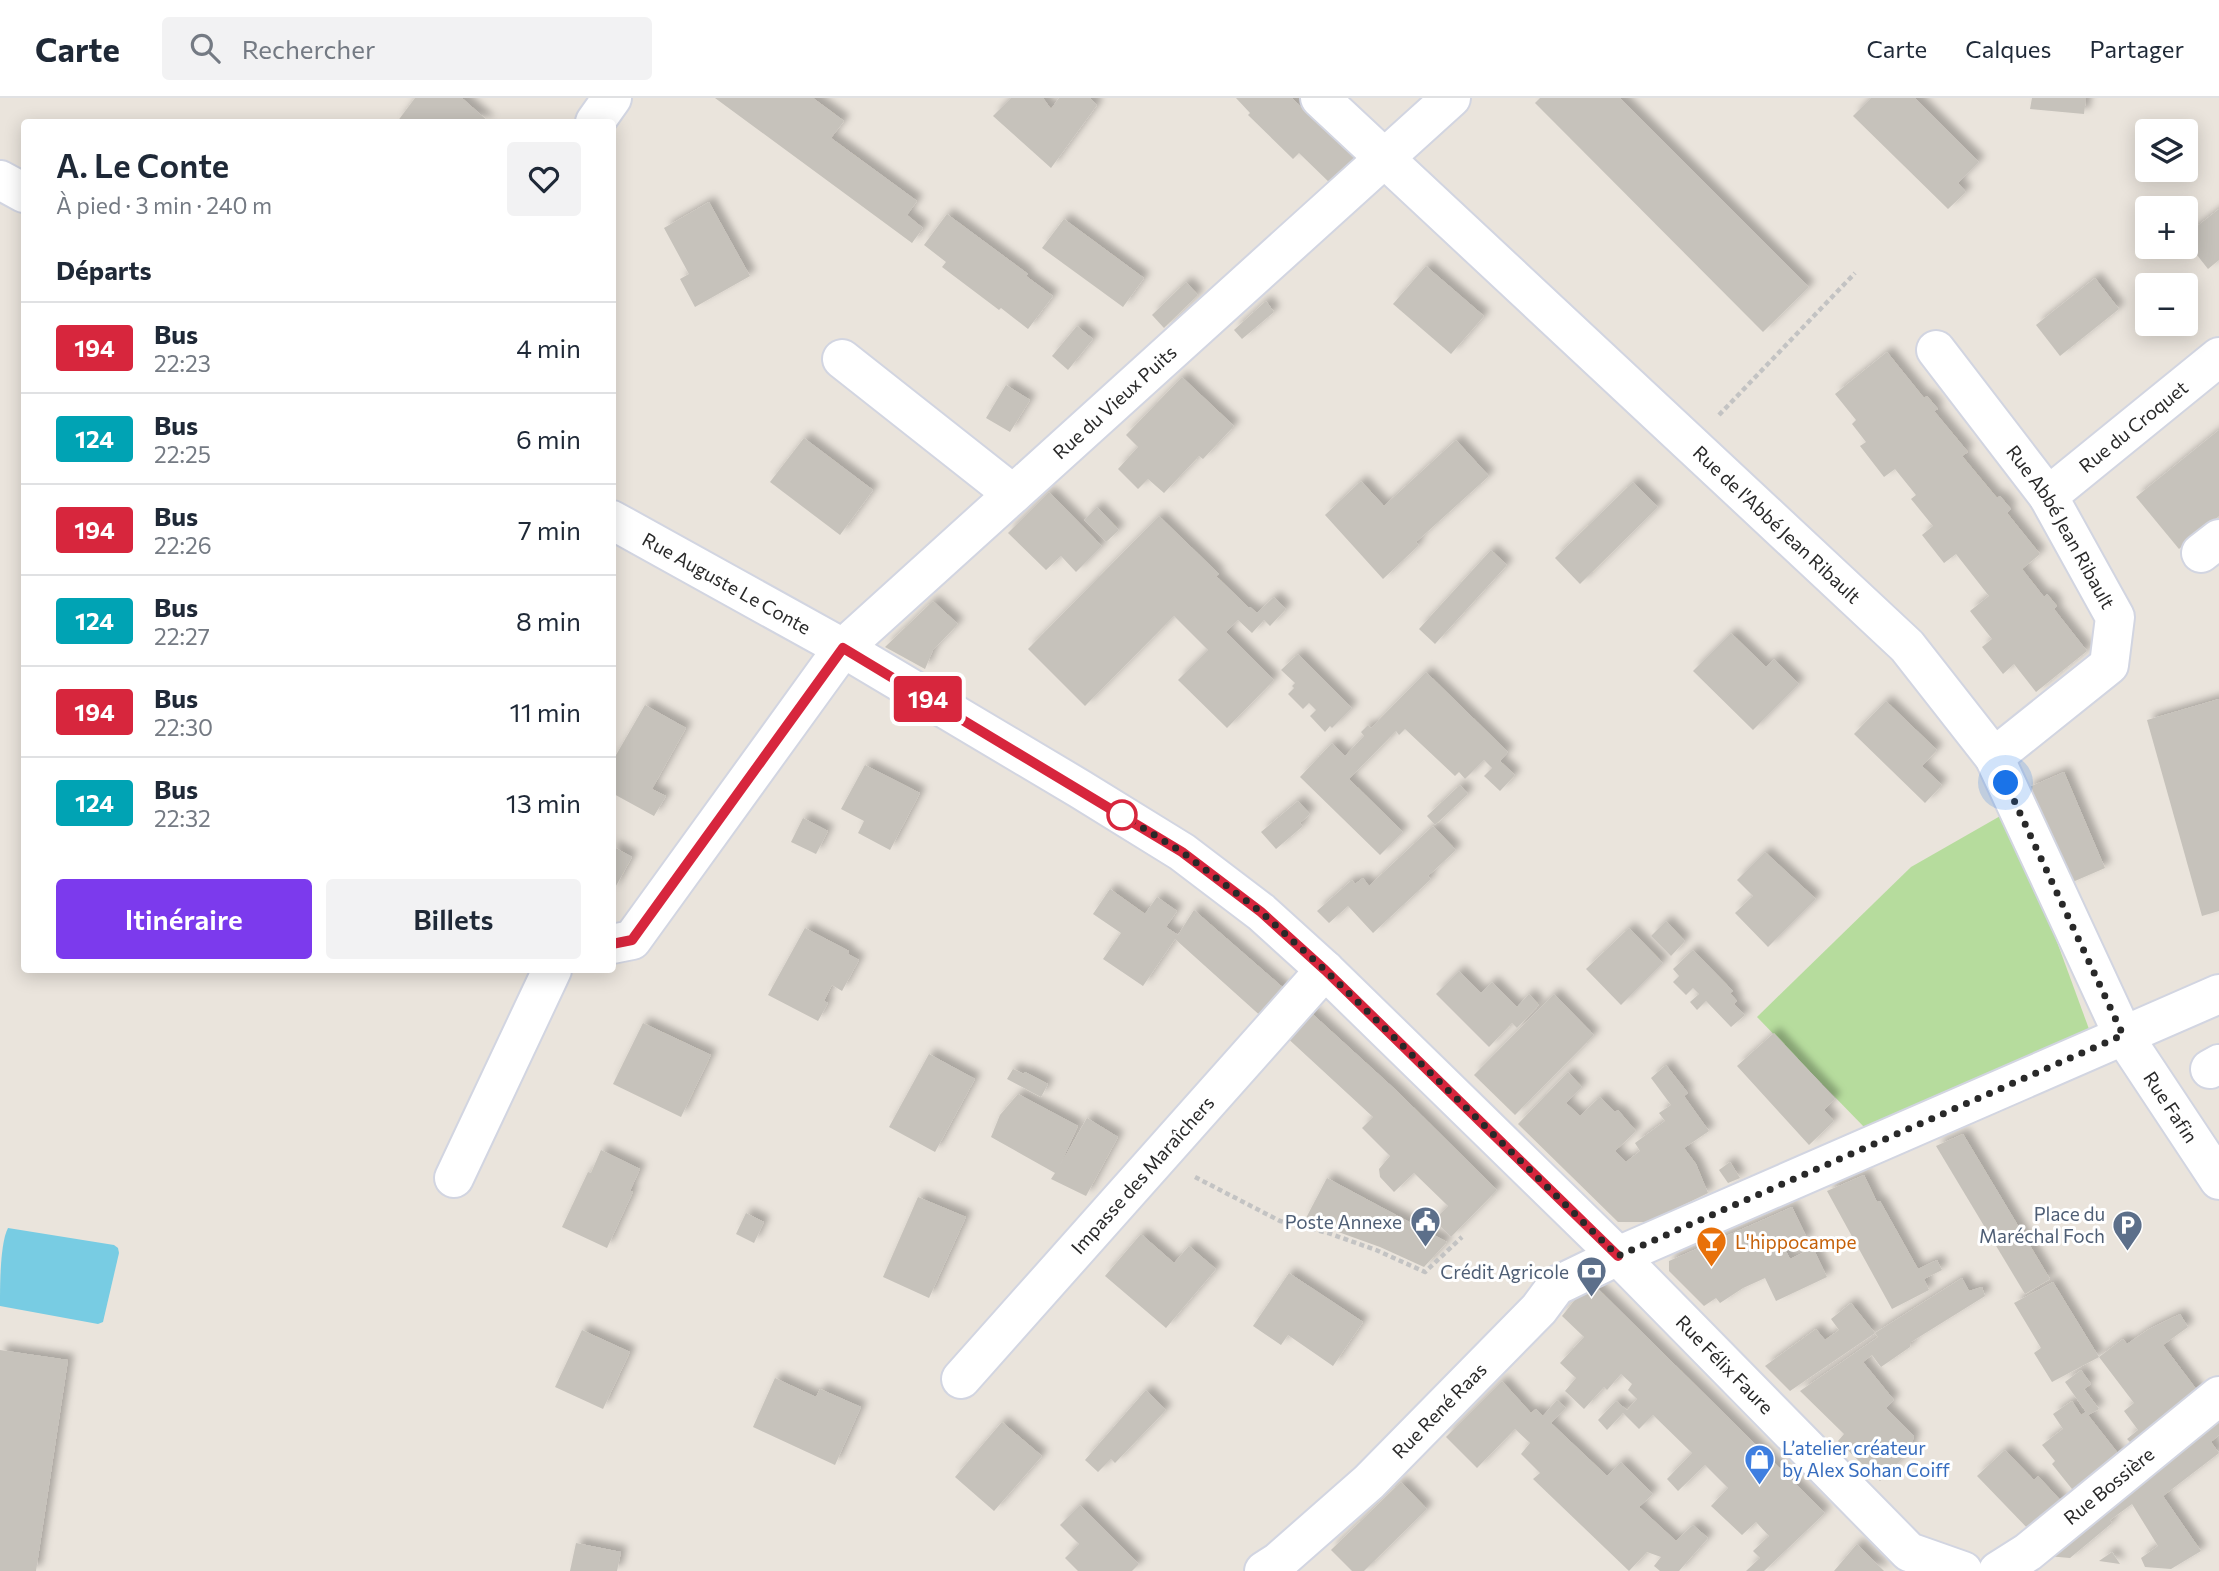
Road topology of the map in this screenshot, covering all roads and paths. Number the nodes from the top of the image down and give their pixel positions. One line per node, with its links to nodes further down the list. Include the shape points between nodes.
1 (612, 98): 4 (street)
2 (1320, 98): 5 (street, Rue de l'Abbé Jean Ribault)
3 (1451, 98): 5 (street, Rue du Vieux Puits)
4 (597, 119)
5 (1387, 158): 12 (street, Rue de l'Abbé Jean Ribault); 13 (street, Rue du Vieux Puits)
6 (0, 180): 7 (street)
7 (21, 191)
8 (1855, 273): 12 (path)
9 (1936, 350): 14 (street, Rue Abbé Jean Ribault)
10 (2219, 357): 14 (street, Rue du Croquet)
11 (842, 359): 13 (street)
12 (1692, 444): 17 (street, Rue de l'Abbé Jean Ribault, via 1907,646)
13 (1013, 495): 16 (street, Rue du Vieux Puits)
14 (2048, 496): 17 (street, Rue Abbé Jean Ribault, via 2115,617 2109,665)
15 (616, 522): 16 (street, Rue Auguste Le Conte)
16 (843, 648): 18 (street, via 632,940); 19 (street, Rue Auguste Le Conte, via 1182,852 1261,912)
17 (1994, 758): 22 (street, Rue de l'Abbé Jean Ribault)
18 (616, 943)
19 (1325, 970): 23 (street, Impasse des Maraîchers); 27 (street, Rue Auguste Le Conte)
20 (551, 973): 24 (street)
21 (2219, 994): 22 (street, Rue René Raas)
22 (2123, 1035): 25 (street, Rue Fafin); 27 (street, Rue René Raas)
23 (1158, 1158): 26 (path, via 1280,1222 1340,1237 1424,1272); 28 (street, Impasse des Maraîchers)
24 (454, 1178)
25 (2219, 1180)
26 (1462, 1237)
27 (1618, 1256): 30 (street, Rue René Raas, via 1556,1286 1539,1309 1369,1482); 31 (street, Rue Félix Faure, via 1909,1552)
28 (961, 1379)
29 (2219, 1396): 32 (street, Rue Bossière, via 2028,1552)
30 (1264, 1571)
31 (1963, 1571)
32 (1998, 1571)

